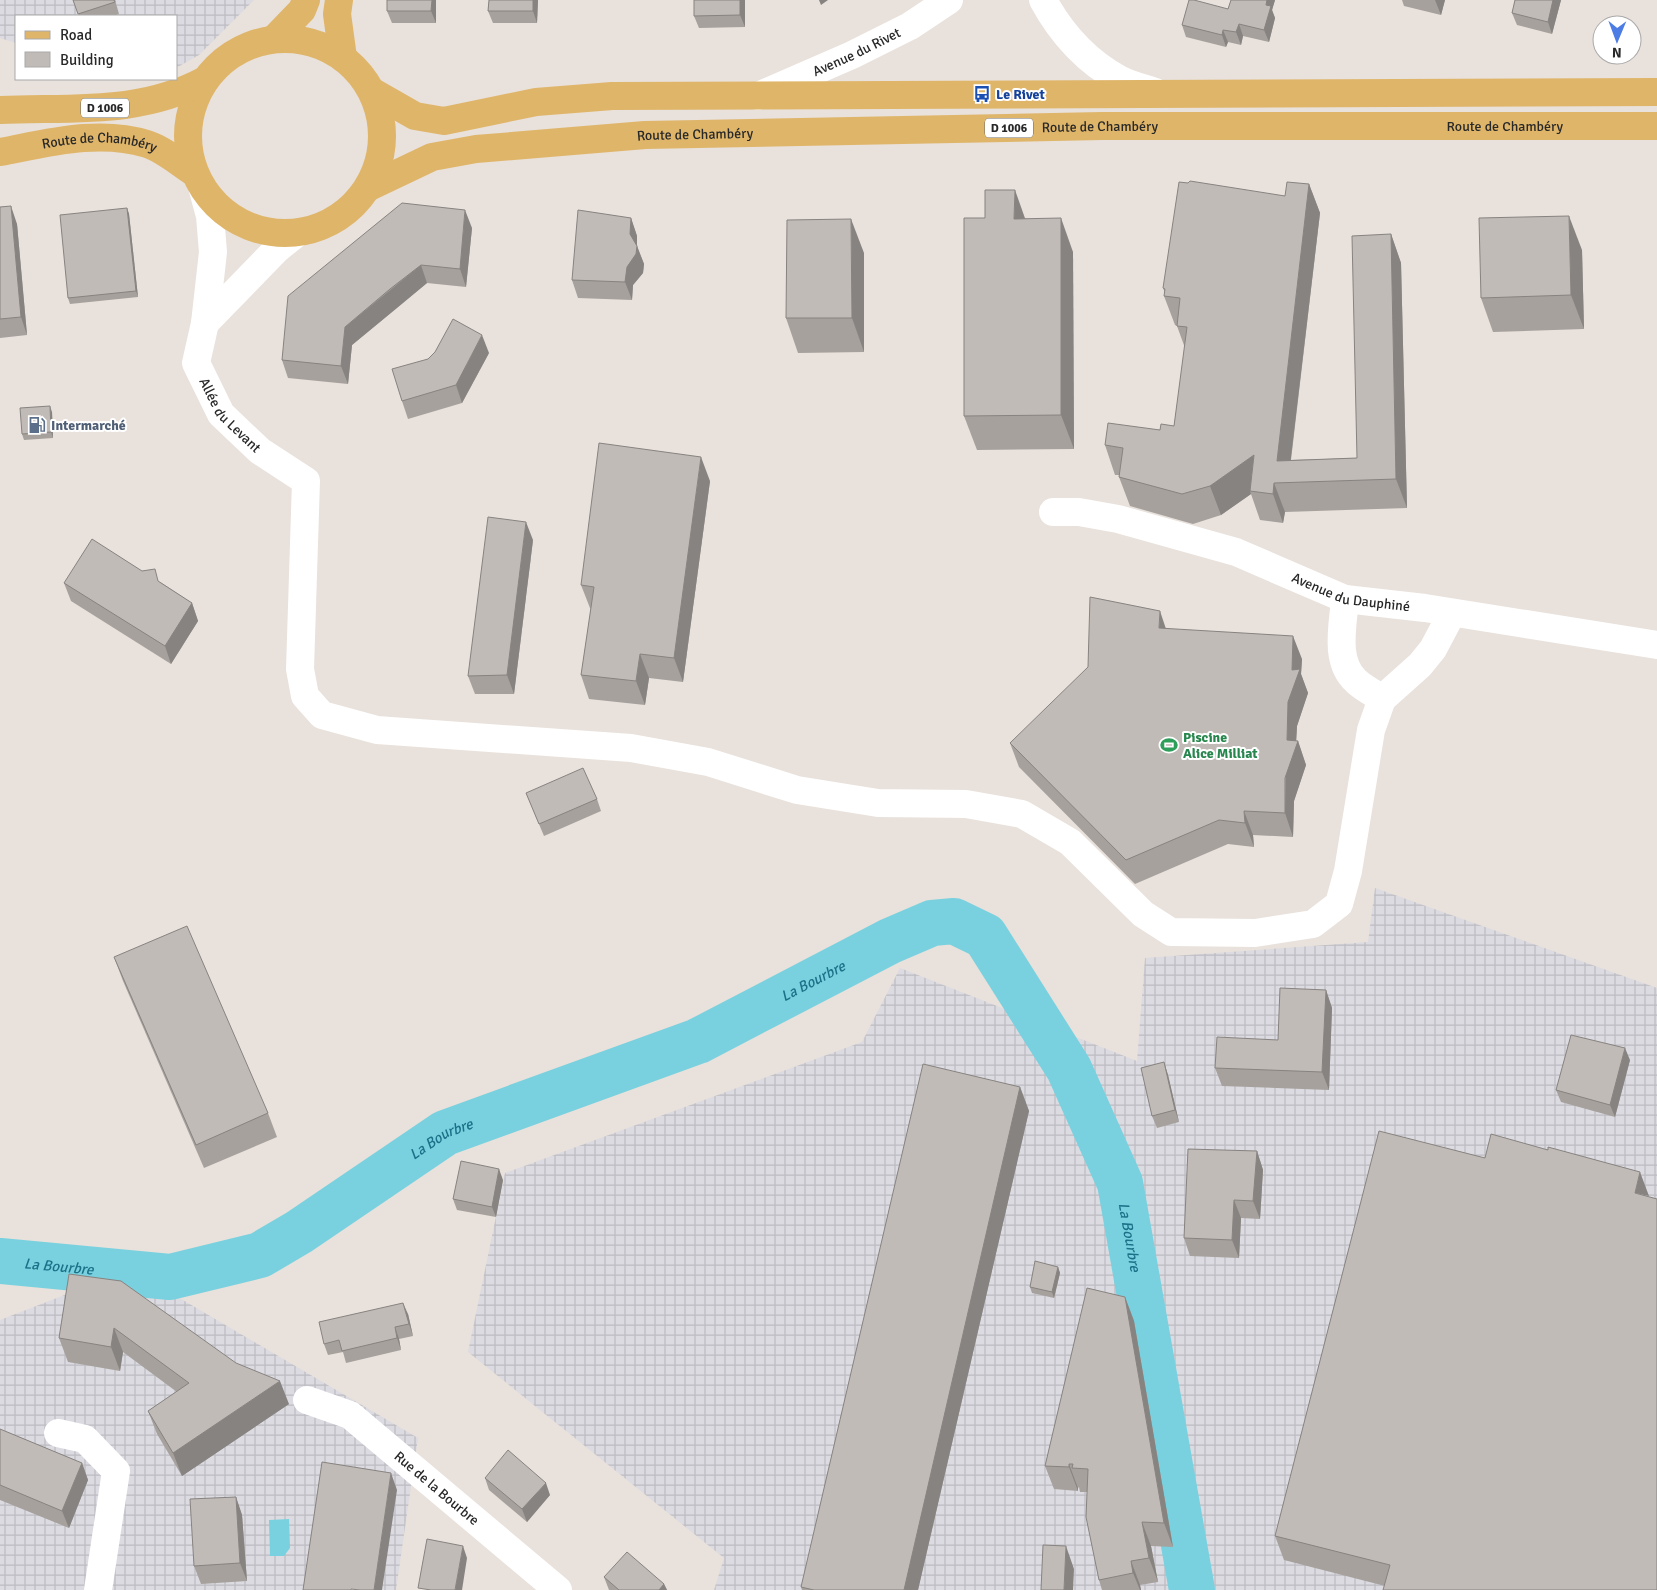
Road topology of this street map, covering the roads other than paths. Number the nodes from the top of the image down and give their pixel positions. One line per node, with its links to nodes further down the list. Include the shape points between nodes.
1 (306, 0): 5 (main road, via 302,10)
2 (339, 0): 6 (main road, via 337,14)
3 (949, 0): 11 (street, Avenue du Rivet, via 852,56)
4 (1043, 0): 9 (street, via 1057,26 1087,57 1120,80)
5 (274, 39): 6 (main road, via 322,46); 7 (main road, via 236,52)
6 (343, 58): 8 (main road, via 360,73)
7 (205, 80): 12 (main road, D 1006, via 148,103 102,108); 15 (main road, via 192,107 187,138)
8 (372, 92): 11 (main road, via 415,116 444,121 536,102 612,96); 16 (main road, via 381,116 383,140 379,164)
9 (1155, 92): 10 (main road); 11 (main road)
10 (1657, 92)
11 (758, 96)
12 (0, 110)
13 (1657, 126): 16 (main road, Route de Chambéry / D 1006, via 1102,126 645,135 458,152 432,157)
14 (0, 152): 15 (main road, Route de Chambéry / D 1006, via 89,137 125,140 149,145)
15 (198, 181): 17 (main road, Route de Chambéry, via 228,216 261,231); 18 (street, Allée du Levant, via 210,216 213,252)
16 (369, 186): 17 (main road, Route de Chambéry, via 350,209 326,225)
17 (297, 233): 18 (street, via 277,249)
18 (205, 323): 23 (street, Allée du Levant, via 196,363 221,414 260,451 306,481 300,670 305,696 322,715 377,730 631,748 708,762 797,790 878,803 966,804 1022,814 1070,842 1143,914 1171,932 1255,933 1313,924 1339,904 1348,871 1371,730)
19 (1053, 512): 20 (street, Avenue du Dauphiné, via 1079,512 1118,519 1236,552)
20 (1345, 599): 21 (street, Avenue du Dauphiné); 23 (street, via 1341,642 1344,662 1355,680)
21 (1452, 613): 22 (street, Avenue du Dauphiné); 23 (street, via 1433,649 1420,665)
22 (1657, 645)
23 (1382, 699)
24 (307, 1400): 27 (street, Rue de la Bourbre, via 350,1415)
25 (58, 1433): 26 (street, via 85,1439 116,1471)
26 (98, 1590)
27 (558, 1590)

